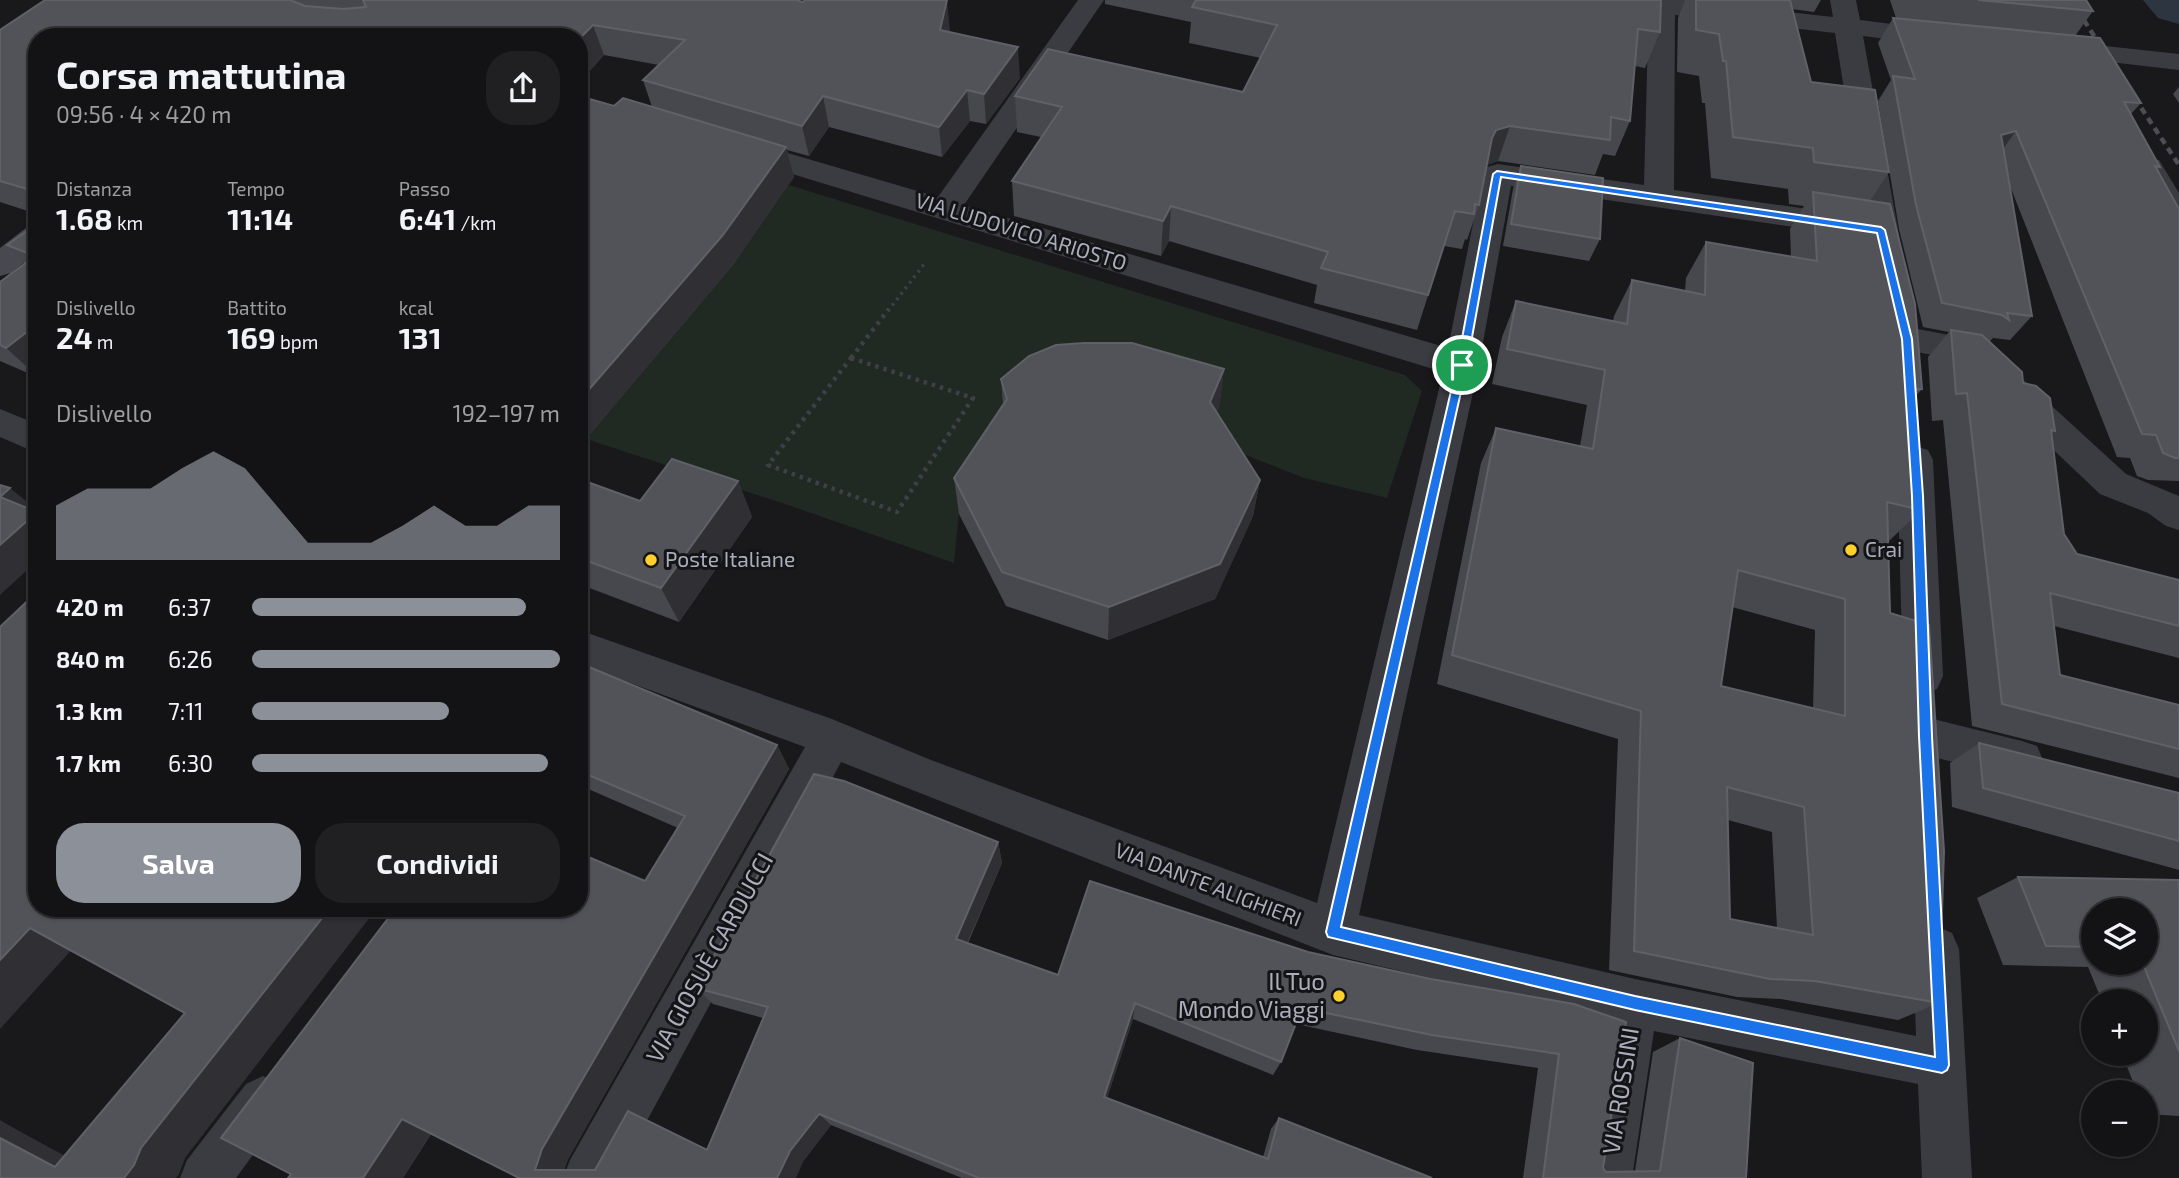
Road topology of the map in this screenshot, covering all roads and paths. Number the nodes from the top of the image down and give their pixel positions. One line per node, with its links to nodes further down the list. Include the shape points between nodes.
1 (1091, 0): 12 (street)
2 (1843, 0): 4 (street)
3 (1662, 3): 4 (street); 10 (street)
4 (1850, 29): 5 (street); 13 (street)
5 (1961, 40)
6 (2029, 47): 7 (street, via 2088,58)
7 (2179, 62)
8 (710, 139): 12 (street, VIA LUDOVICO ARIOSTO)
9 (2143, 148): 11 (lane)
10 (1659, 198): 13 (street); 19 (street, via 1497,174)
11 (2179, 207)
12 (946, 209): 19 (street, VIA LUDOVICO ARIOSTO)
13 (1881, 230): 17 (street)
14 (28, 242): 16 (street)
15 (925, 263): 18 (path)
16 (0, 265)
17 (1907, 339): 20 (street); 24 (street, via 1969,350 2113,484)
18 (851, 358): 18 (path, via 768,465 897,512 973,397)
19 (1462, 365): 31 (street)
20 (1910, 378)
21 (0, 422): 23 (street)
22 (1913, 430): 26 (street)
23 (28, 435)
24 (2179, 515)
25 (588, 662): 27 (street, VIA DANTE ALIGHIERI)
26 (1926, 736): 28 (street); 29 (street)
27 (832, 738): 31 (street, VIA DANTE ALIGHIERI); 36 (street, VIA GIOSUÈ CARDUCCI)
28 (2059, 769)
29 (1928, 778)
30 (1934, 915): 33 (street)
31 (1333, 932): 32 (street, VIA DANTE ALIGHIERI)
32 (1635, 1003): 33 (street, VIA DANTE ALIGHIERI); 37 (street, VIA ROSSINI)
33 (1942, 1065): 38 (street)
34 (286, 1070): 35 (street)
35 (205, 1178)
36 (588, 1178)
37 (1608, 1178)
38 (1947, 1178)

